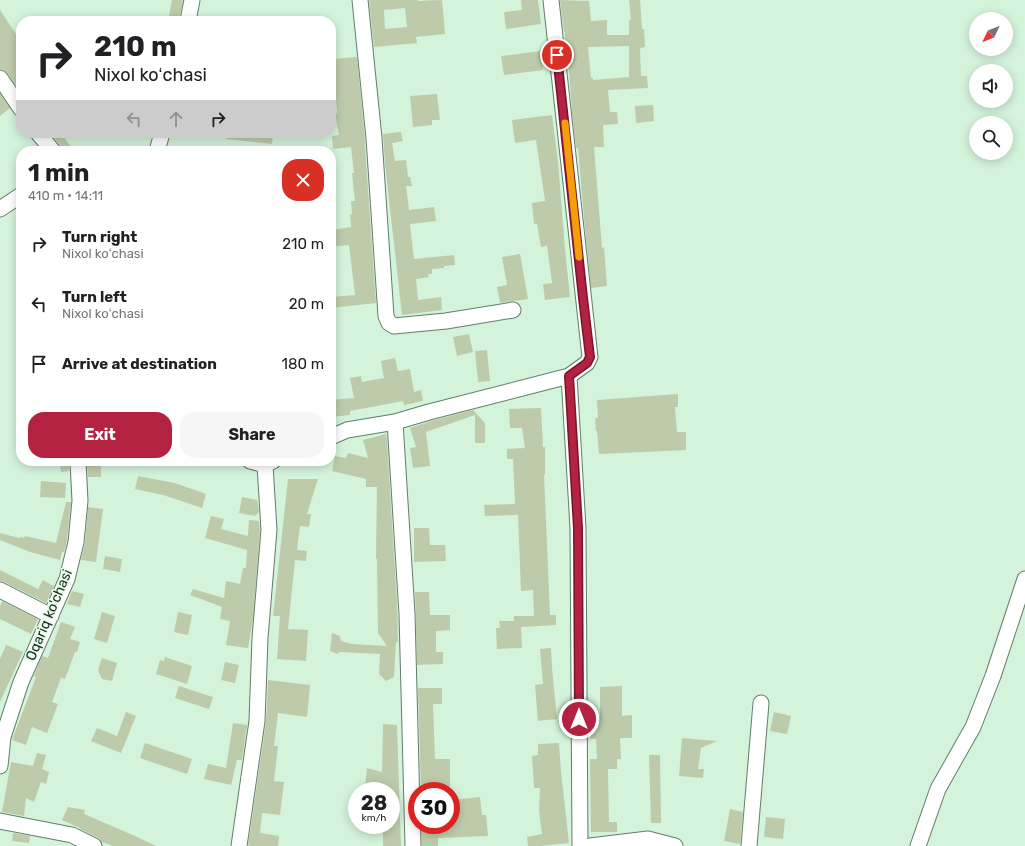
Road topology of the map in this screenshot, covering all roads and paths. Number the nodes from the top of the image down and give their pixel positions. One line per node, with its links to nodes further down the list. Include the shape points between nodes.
1 (192, 0): 4 (street)
2 (360, 0): 11 (street, via 374,138 386,316 389,323 394,326 446,321)
3 (550, 0): 12 (street, via 590,357 587,363)
4 (189, 16)
5 (0, 78): 6 (street)
6 (16, 102)
7 (42, 138): 8 (street)
8 (49, 146)
9 (16, 198): 10 (street)
10 (0, 208)
11 (513, 310)
12 (569, 376): 13 (street); 26 (street, via 578,528)
13 (395, 422): 14 (street, via 348,430); 25 (street, via 407,614)
14 (336, 435)
15 (78, 466): 19 (street, Oqariq ko'chasi, via 80,501 76,542 67,579)
16 (269, 466): 24 (street, via 269,530 260,638 257,721)
17 (1025, 579): 30 (street, via 973,727 938,789)
18 (0, 590): 19 (street)
19 (51, 616): 21 (street, Oqariq ko'chasi, via 21,682 3,737)
20 (761, 703): 29 (street)
21 (0, 766)
22 (0, 821): 23 (street, via 72,835)
23 (94, 846)
24 (239, 846)
25 (413, 846)
26 (580, 846)
27 (590, 846): 28 (street, via 648,839)
28 (676, 846)
29 (749, 846)
30 (918, 846)

